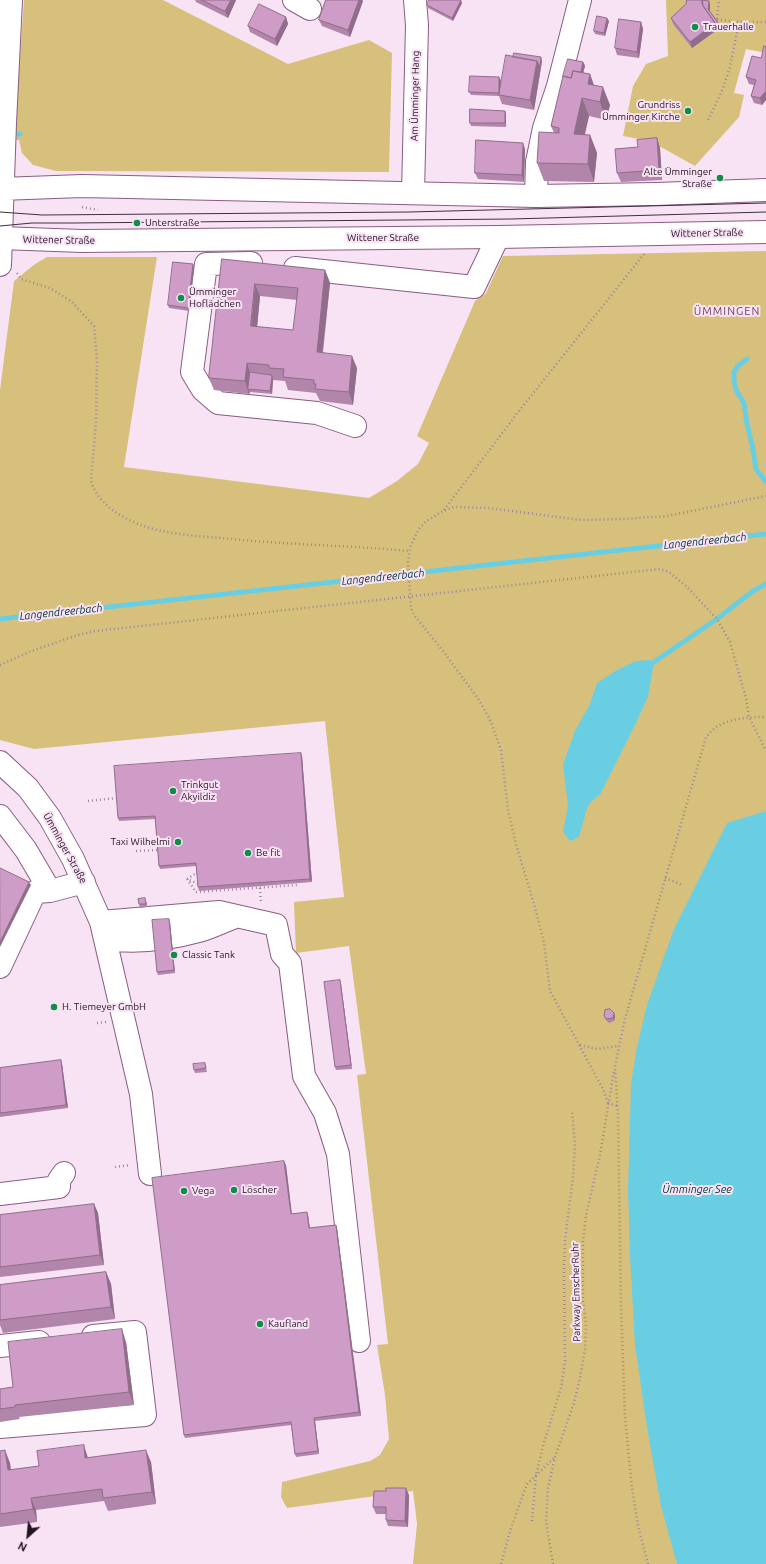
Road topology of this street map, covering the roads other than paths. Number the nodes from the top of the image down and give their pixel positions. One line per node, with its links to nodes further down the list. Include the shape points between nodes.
1 (11, 0): 4 (main road)
2 (415, 0): 6 (main road, Am Ümminger Hang, via 417,25)
3 (580, 0): 7 (main road, via 558,86 544,128 537,162)
4 (2, 189): 6 (main road, via 82,186); 10 (main road)
5 (766, 190): 7 (main road)
6 (413, 193): 7 (main road)
7 (536, 196)
8 (766, 232): 9 (main road, Wittener Straße)
9 (498, 237): 10 (main road, Wittener Straße, via 89,241); 12 (main road, via 474,287 280,269 255,263 206,264 192,372 203,390 218,403 317,413)
10 (1, 238): 11 (main road)
11 (7, 268)
12 (355, 426)
13 (0, 762): 15 (main road, Ümminger Straße, via 19,779 39,803 62,839)
14 (0, 816): 16 (main road, via 26,850)
15 (84, 882): 16 (main road); 18 (main road, Ümminger Straße)
16 (50, 891): 19 (main road, via 35,892)
17 (236, 916): 18 (main road, via 219,912); 18 (main road, via 200,931 154,939); 23 (main road, via 276,925 282,954 290,963 304,1076 325,1113 338,1154)
18 (104, 926): 21 (main road, Ümminger Straße, via 141,1094)
19 (0, 967)
20 (64, 1174): 22 (main road, via 58,1180 59,1187)
21 (150, 1174)
22 (0, 1194)
23 (359, 1341)
24 (0, 1346): 25 (main road, via 135,1332 145,1415)
25 (0, 1427)

